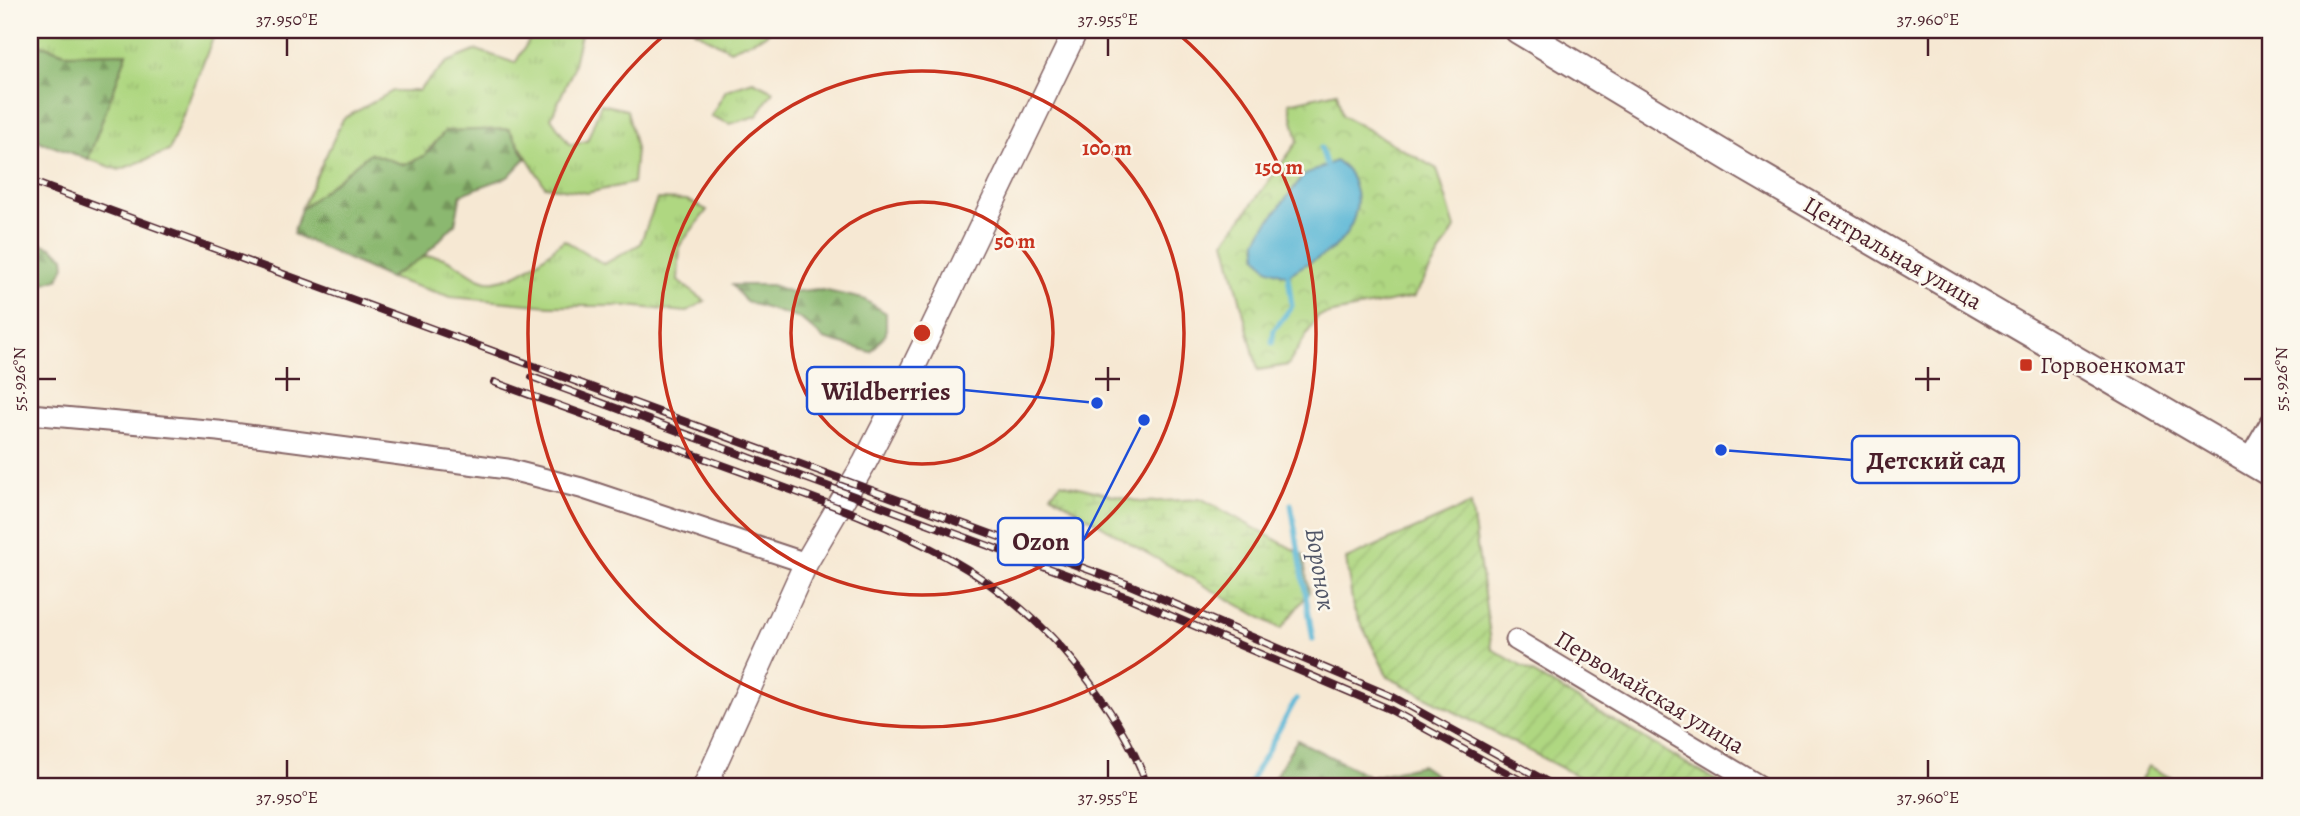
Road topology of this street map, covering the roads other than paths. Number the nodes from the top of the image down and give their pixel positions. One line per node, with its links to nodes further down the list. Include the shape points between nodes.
1 (1076, 30): 6 (street, via 865,463)
2 (1518, 30): 5 (main road, Центральная улица)
3 (30, 414): 6 (street, via 218,431 507,469 581,488)
4 (2270, 423): 5 (street)
5 (2259, 467)
6 (806, 563): 8 (street)
7 (1516, 640): 9 (street, Первомайская улица)
8 (705, 786)
9 (1760, 786)

